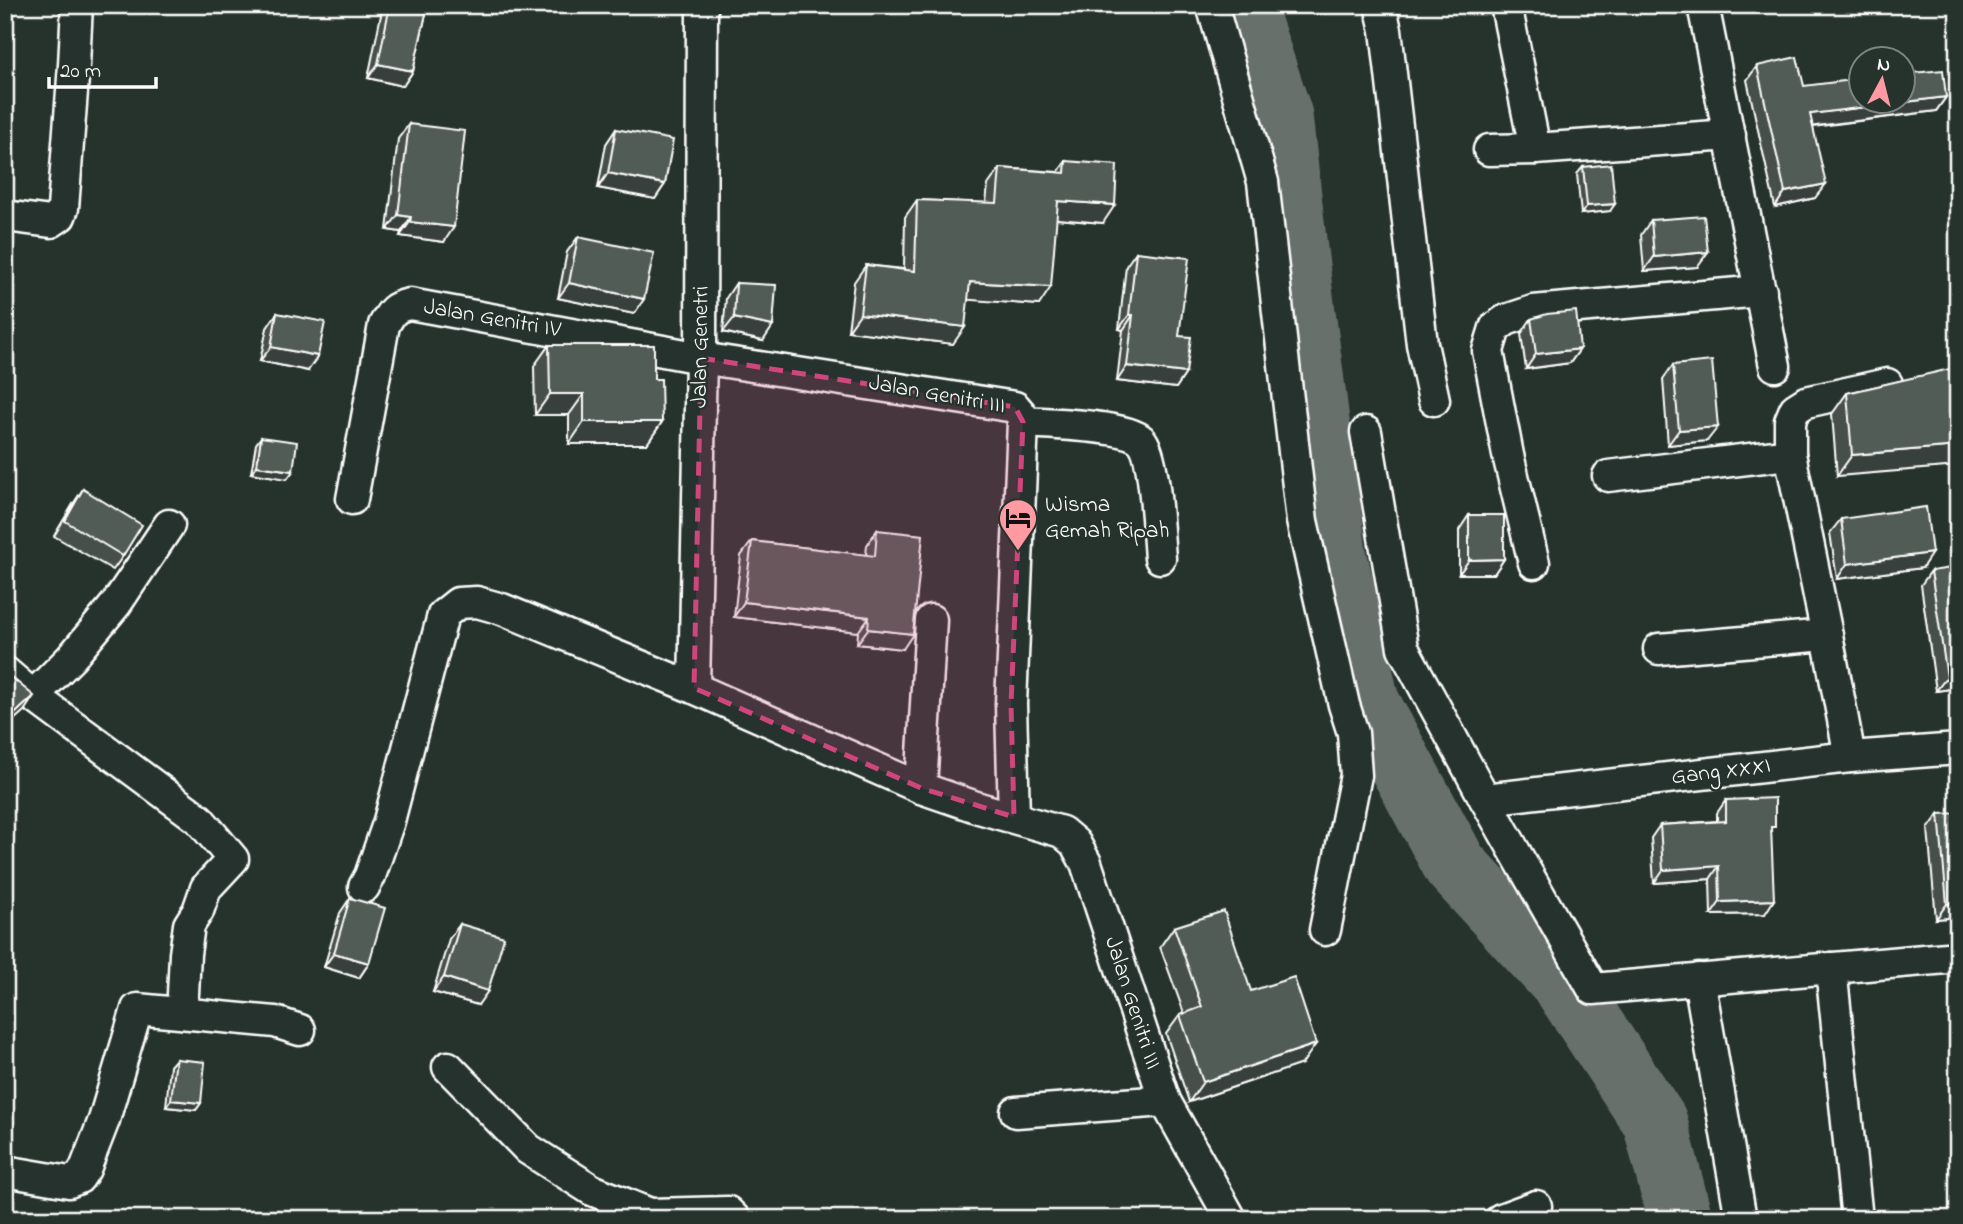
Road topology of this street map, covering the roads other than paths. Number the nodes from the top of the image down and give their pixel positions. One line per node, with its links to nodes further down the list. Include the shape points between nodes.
1 (76, 5): 10 (street, via 60,216 51,222)
2 (702, 5): 12 (street, Jalan Genetri)
3 (1212, 5): 36 (street, via 1263,182 1301,521 1353,733 1356,775)
4 (1380, 5): 15 (street, via 1422,344)
5 (1506, 5): 8 (street)
6 (1703, 5): 7 (street)
7 (1730, 135): 8 (street); 11 (street)
8 (1535, 149): 9 (street)
9 (1489, 150)
10 (5, 216)
11 (1761, 291): 13 (street); 23 (street, via 1533,311 1495,328 1488,351)
12 (701, 358): 16 (street, Jalan Genitri III, via 1002,404 1015,407); 20 (street, Jalan Genitri IV, via 410,304 400,306 391,311 384,325); 28 (street, Jalan Genetri)
13 (1775, 366)
14 (1915, 378): 18 (street, via 1806,402 1795,409 1790,421)
15 (1434, 400)
16 (1023, 422): 22 (street, via 1120,430 1141,440 1149,455); 34 (street, Jalan Genitri III, via 1012,704)
17 (1366, 432): 33 (street, via 1403,648)
18 (1790, 454): 19 (street); 25 (street)
19 (1608, 476)
20 (352, 499)
21 (169, 526): 29 (street, via 116,604)
22 (1160, 558)
23 (1534, 563)
24 (931, 620): 32 (street)
25 (1828, 635): 26 (street); 31 (street)
26 (1659, 649)
27 (5, 672): 29 (street)
28 (694, 688): 32 (street, Jalan Genitri III); 35 (street, Jalan Genitri III, via 502,609 477,602 458,603 443,615 389,821)
29 (33, 696): 40 (street, via 200,819 233,859 206,888 190,925)
30 (1958, 749): 31 (street, Gang XXXI)
31 (1850, 757): 33 (street, Gang XXXI)
32 (921, 788): 34 (street, Jalan Genitri III)
33 (1485, 799): 39 (street, via 1593,989)
34 (1014, 817): 43 (street, Jalan Genitri III, via 1062,832 1075,842)
35 (364, 887)
36 (1325, 930)
37 (1958, 957): 38 (street)
38 (1832, 968): 39 (street); 51 (street)
39 (1699, 979): 50 (street)
40 (183, 994)
41 (300, 1030): 45 (street, via 275,1022 137,1009 104,1120 79,1178 69,1182)
42 (448, 1067): 47 (street, via 528,1149 592,1190 650,1214 728,1212)
43 (1165, 1101): 44 (street); 48 (street, Jalan Genitri III)
44 (1016, 1112)
45 (5, 1171)
46 (1536, 1206): 49 (street)
47 (735, 1219)
48 (1231, 1219)
49 (1501, 1219)
50 (1741, 1219)
51 (1857, 1219)

